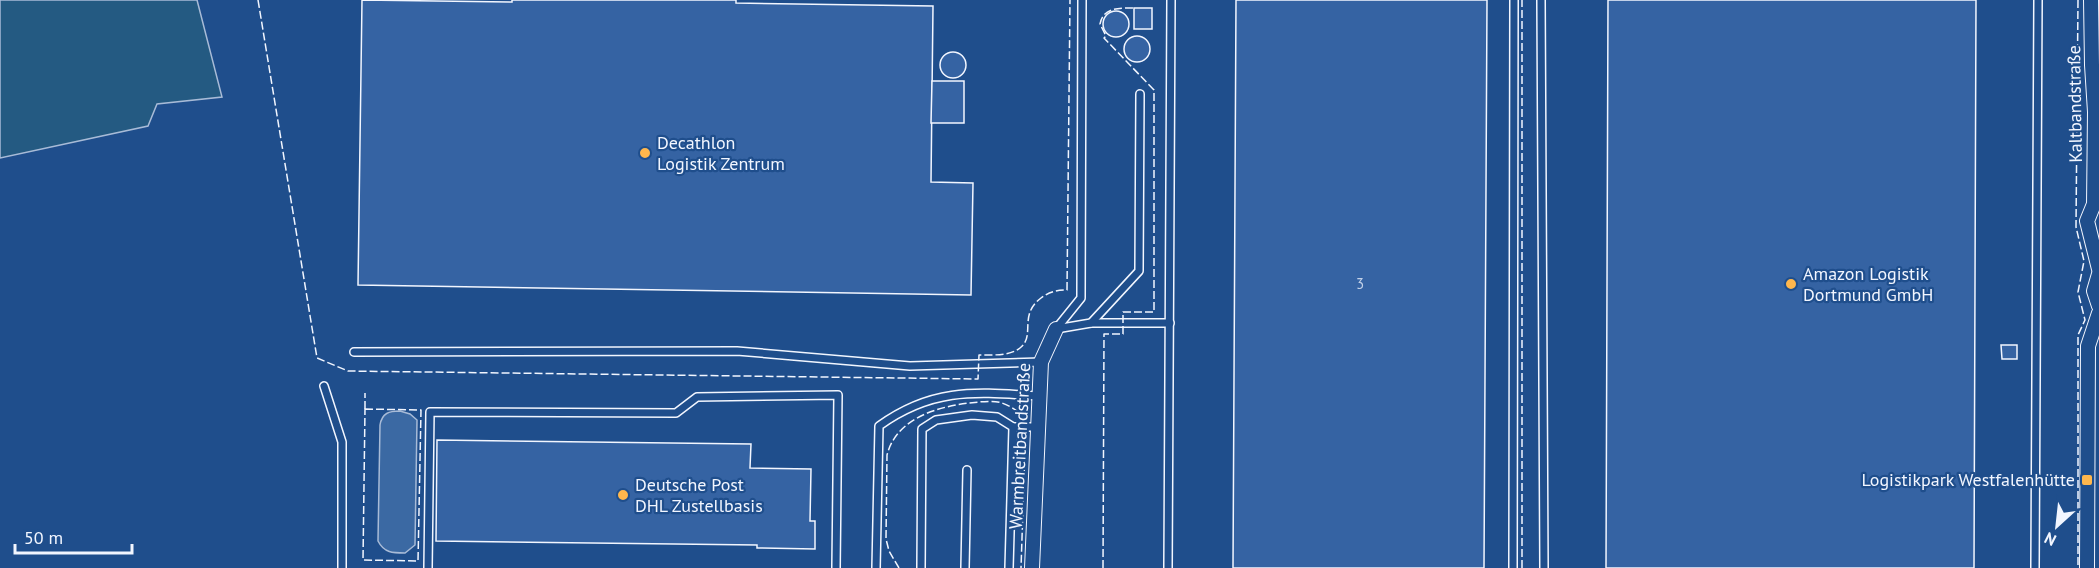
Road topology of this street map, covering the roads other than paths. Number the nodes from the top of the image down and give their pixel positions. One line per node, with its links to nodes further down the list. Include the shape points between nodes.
1 (1082, 0): 15 (lane, via 1081,298)
2 (1171, 0): 14 (lane)
3 (1514, 0): 35 (lane)
4 (1541, 0): 36 (lane)
5 (2038, 0): 37 (lane)
6 (2091, 0): 8 (street, Kaltbandstraße)
7 (1140, 94): 13 (lane, via 1139,271)
8 (2097, 210): 9 (street, Kaltbandstraße, via 2089,212 2087,221)
9 (2099, 269)
10 (2099, 274): 11 (street, via 2094,291)
11 (2099, 306)
12 (2099, 313): 19 (street, via 2088,346)
13 (1091, 323): 14 (lane); 15 (lane)
14 (1170, 323): 34 (lane)
15 (1056, 329): 18 (street, Warmbreitbandstraße)
16 (354, 352): 18 (lane, via 737,351 910,366)
17 (2099, 352): 19 (street)
18 (1041, 362): 21 (street, Warmbreitbandstraße)
19 (2088, 372): 22 (street)
20 (324, 386): 26 (lane, via 342,442)
21 (1039, 396): 24 (street, Warmbreitbandstraße); 29 (lane, via 976,392 933,398 879,426)
22 (2094, 399): 38 (street)
23 (1013, 427): 24 (lane); 30 (lane, via 997,417 972,415 936,420 922,429); 32 (lane)
24 (1038, 428): 33 (street, Warmbreitbandstraße)
25 (967, 470): 31 (lane)
26 (342, 568)
27 (428, 568): 28 (lane, via 430,412 676,413 697,397 838,395)
28 (836, 568)
29 (876, 568)
30 (921, 568)
31 (965, 568)
32 (1009, 568)
33 (1032, 568)
34 (1168, 568)
35 (1513, 568)
36 (1544, 568)
37 (2035, 568)
38 (2087, 568)

